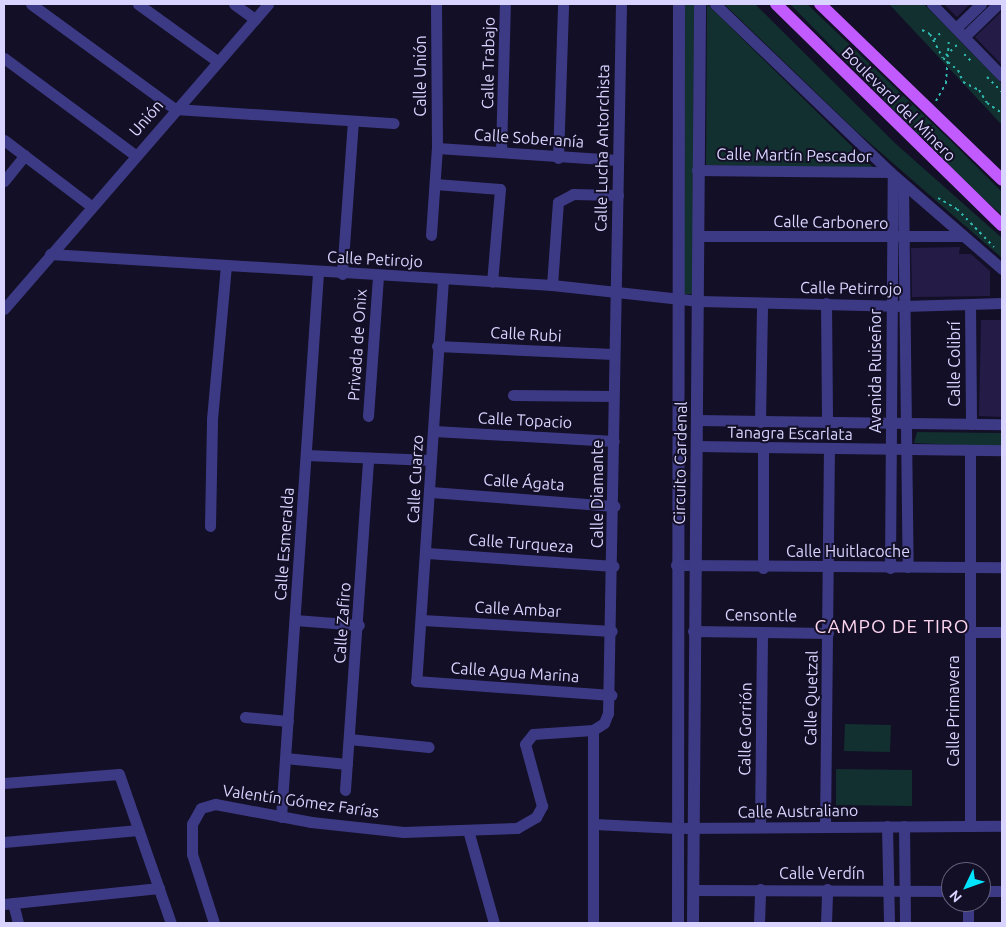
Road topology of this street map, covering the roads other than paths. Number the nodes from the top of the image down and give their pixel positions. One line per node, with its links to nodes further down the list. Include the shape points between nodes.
1 (31, 4): 23 (street)
2 (138, 4): 21 (street)
3 (234, 4): 17 (street)
4 (268, 4): 17 (street, Unión)
5 (436, 4): 27 (street, Calle Unión)
6 (505, 4): 28 (street, Calle Trabajo)
7 (563, 4): 31 (street)
8 (621, 4): 32 (street, Calle Lucha Antorchista)
9 (679, 4): 56 (street, Circuito Cardenal)
10 (700, 4): 33 (street, Circuito Cardenal)
11 (716, 4): 34 (street)
12 (776, 4): 41 (main road, Boulevard del Minero)
13 (820, 4): 35 (main road, Boulevard del Minero)
14 (932, 4): 18 (street)
15 (980, 4): 18 (street)
16 (998, 4): 19 (street)
17 (255, 19): 21 (street, Unión)
18 (956, 28): 19 (street)
19 (965, 36): 22 (street)
20 (4, 58): 30 (street)
21 (217, 61): 23 (street, Unión)
22 (1002, 76)
23 (175, 109): 24 (street); 30 (street, Unión)
24 (352, 121): 25 (street); 50 (street)
25 (394, 124)
26 (4, 140): 29 (street)
27 (437, 148): 28 (street, Calle Soberanía); 37 (street, Calle Unión)
28 (502, 152): 31 (street, Calle Soberanía)
29 (25, 155): 36 (street); 40 (street)
30 (135, 155): 40 (street, Unión)
31 (558, 158): 32 (street, Calle Soberanía)
32 (618, 160): 39 (street, Calle Lucha Antorchista)
33 (697, 170): 34 (street, Calle Martín Pescador); 43 (street, Circuito Cardenal)
34 (892, 174): 38 (street); 45 (street, Avenida Ruiseñor)
35 (1002, 180)
36 (4, 181)
37 (435, 184): 42 (street, Calle Unión); 53 (street, via 500,189)
38 (904, 184): 44 (street); 45 (street, Avenida Ruiseñor)
39 (618, 195): 54 (street, via 573,194 558,202); 55 (street, Calle Lucha Antorchista)
40 (91, 206): 46 (street, Unión)
41 (1002, 226)
42 (431, 235)
43 (699, 236): 45 (street, Calle Carbonero); 57 (street, Circuito Cardenal)
44 (963, 236): 45 (street, Calle Carbonero); 48 (street)
45 (898, 239): 62 (street, Avenida Ruiseñor); 63 (street, Avenida Ruiseñor)
46 (50, 254): 47 (street, Calle Petirojo); 64 (street)
47 (226, 266): 49 (street, Calle Petirojo); 91 (street, via 212,419)
48 (1002, 269)
49 (318, 272): 50 (street, Calle Petirojo); 86 (street, Calle Esmeralda)
50 (342, 274): 51 (street, Calle Petirojo)
51 (378, 276): 52 (street, Calle Petirojo); 69 (street, Privada de Onix)
52 (442, 279): 53 (street, Calle Petirojo); 65 (street, Calle Cuarzo)
53 (492, 282): 54 (street, Calle Petirojo)
54 (552, 285): 55 (street, Calle Petirojo)
55 (615, 292): 56 (street, Calle Petirojo); 66 (street, Calle Diamante)
56 (677, 300): 57 (street, Calle Petirojo); 93 (street, Circuito Cardenal)
57 (699, 301): 58 (street, Calle Petirrojo); 70 (street, Circuito Cardenal)
58 (762, 303): 59 (street, Calle Petirrojo); 71 (street)
59 (826, 303): 62 (street, Calle Petirrojo); 72 (street)
60 (1002, 303): 61 (street, Calle Petirrojo)
61 (970, 304): 63 (street, Calle Petirrojo); 74 (street, Calle Colibrí)
62 (892, 306): 63 (street, Calle Petirrojo); 76 (street, Avenida Ruiseñor)
63 (904, 306): 73 (street, Avenida Ruiseñor)
64 (4, 309)
65 (437, 346): 66 (street, Calle Rubi); 77 (street, Calle Cuarzo)
66 (613, 354): 68 (street, Calle Diamante)
67 (514, 395): 68 (street)
68 (613, 396): 78 (street, Calle Diamante)
69 (368, 416)
70 (698, 420): 71 (street, Tanagra Escarlata); 79 (street, Circuito Cardenal)
71 (760, 422): 72 (street, Tanagra Escarlata)
72 (826, 424): 76 (street, Tanagra Escarlata)
73 (906, 424): 74 (street, Tanagra Escarlata); 76 (street, Tanagra Escarlata); 83 (street, Avenida Ruiseñor)
74 (971, 424): 75 (street, Tanagra Escarlata)
75 (1002, 424)
76 (890, 425): 82 (street, Avenida Ruiseñor)
77 (434, 432): 78 (street, Calle Topacio); 88 (street, Calle Cuarzo)
78 (614, 441): 90 (street, Calle Diamante)
79 (697, 446): 80 (street, Tanagra Escarlata); 94 (street, Circuito Cardenal)
80 (763, 450): 81 (street, Tanagra Escarlata); 99 (street)
81 (829, 450): 82 (street, Tanagra Escarlata); 101 (street, Calle Quetzal)
82 (891, 450): 83 (street, Tanagra Escarlata); 100 (street, Avenida Ruiseñor)
83 (906, 450): 84 (street, Tanagra Escarlata); 96 (street, Avenida Ruiseñor)
84 (970, 450): 85 (street, Tanagra Escarlata); 97 (street)
85 (1002, 450)
86 (306, 455): 87 (street); 102 (street, Calle Esmeralda)
87 (368, 458): 88 (street); 104 (street, Calle Zafiro)
88 (431, 460): 89 (street, Calle Cuarzo)
89 (431, 492): 90 (street, Calle Ágata); 92 (street, Calle Cuarzo)
90 (614, 506): 95 (street, Calle Diamante)
91 (210, 526)
92 (427, 553): 95 (street, Calle Turqueza); 103 (street, Calle Cuarzo)
93 (676, 565): 94 (street, Calle Huitlacoche); 129 (street, Circuito Cardenal)
94 (694, 565): 99 (street, Calle Huitlacoche); 106 (street, Circuito Cardenal)
95 (614, 566): 105 (street, Calle Diamante)
96 (908, 567): 97 (street, Calle Huitlacoche); 100 (street, Calle Huitlacoche)
97 (970, 567): 98 (street, Calle Huitlacoche); 108 (street, Calle Primavera)
98 (1002, 567)
99 (763, 568): 101 (street, Calle Huitlacoche)
100 (890, 568): 101 (street, Calle Huitlacoche)
101 (827, 569): 110 (street, Calle Quetzal)
102 (295, 620): 104 (street); 114 (street, Calle Esmeralda)
103 (422, 620): 105 (street, Calle Ambar); 111 (street, Calle Cuarzo)
104 (358, 626): 116 (street, Calle Zafiro)
105 (612, 631): 112 (street, Calle Diamante)
106 (693, 631): 107 (street, Censontle); 130 (street, Circuito Cardenal)
107 (762, 632): 110 (street, Censontle); 131 (street, Calle Gorrión)
108 (968, 632): 109 (street); 127 (street, Calle Primavera)
109 (1002, 632)
110 (828, 633): 124 (street, Calle Quetzal)
111 (416, 681): 112 (street, Calle Agua Marina)
112 (611, 695): 115 (street, Calle Diamante, via 604,723)
113 (245, 716): 114 (street)
114 (288, 721): 118 (street, Calle Esmeralda)
115 (593, 730): 123 (street); 133 (street, Valentín Gómez Farías, via 533,734 525,744 542,806 536,817 517,828)
116 (349, 739): 117 (street); 119 (street, Calle Zafiro)
117 (429, 747)
118 (285, 758): 119 (street); 122 (street, Calle Esmeralda)
119 (347, 764): 121 (street, Calle Zafiro)
120 (4, 783): 132 (street, via 119,774)
121 (345, 790)
122 (281, 817): 133 (street, Valentín Gómez Farías, via 403,832); 145 (street, Valentín Gómez Farías, via 215,804 201,808 192,824 192,854)
123 (594, 824): 129 (street, Calle Australiano); 147 (street)
124 (825, 826): 125 (street, Calle Australiano); 131 (street, Calle Australiano)
125 (887, 826): 126 (street, Calle Australiano); 139 (street)
126 (904, 826): 127 (street, Calle Australiano); 140 (street)
127 (970, 826): 128 (street, Calle Australiano)
128 (1002, 826)
129 (677, 828): 130 (street, Calle Australiano); 148 (street, Circuito Cardenal)
130 (693, 828): 131 (street, Calle Australiano); 138 (street, Circuito Cardenal)
131 (760, 828)
132 (138, 830): 134 (street); 135 (street)
133 (468, 830): 146 (street)
134 (4, 842)
135 (159, 888): 142 (street); 144 (street)
136 (760, 889): 137 (street, Calle Verdín); 138 (street, Calle Verdín); 150 (street)
137 (827, 889): 139 (street, Calle Verdín); 151 (street)
138 (693, 890): 149 (street, Circuito Cardenal)
139 (889, 890): 140 (street, Calle Verdín); 152 (street)
140 (905, 890): 141 (street, Calle Verdín); 153 (street)
141 (941, 891)
142 (8, 903): 143 (street)
143 (18, 923)
144 (171, 923)
145 (214, 923)
146 (494, 923)
147 (593, 923)
148 (678, 923)
149 (693, 923)
150 (759, 923)
151 (826, 923)
152 (889, 923)
153 (905, 923)

